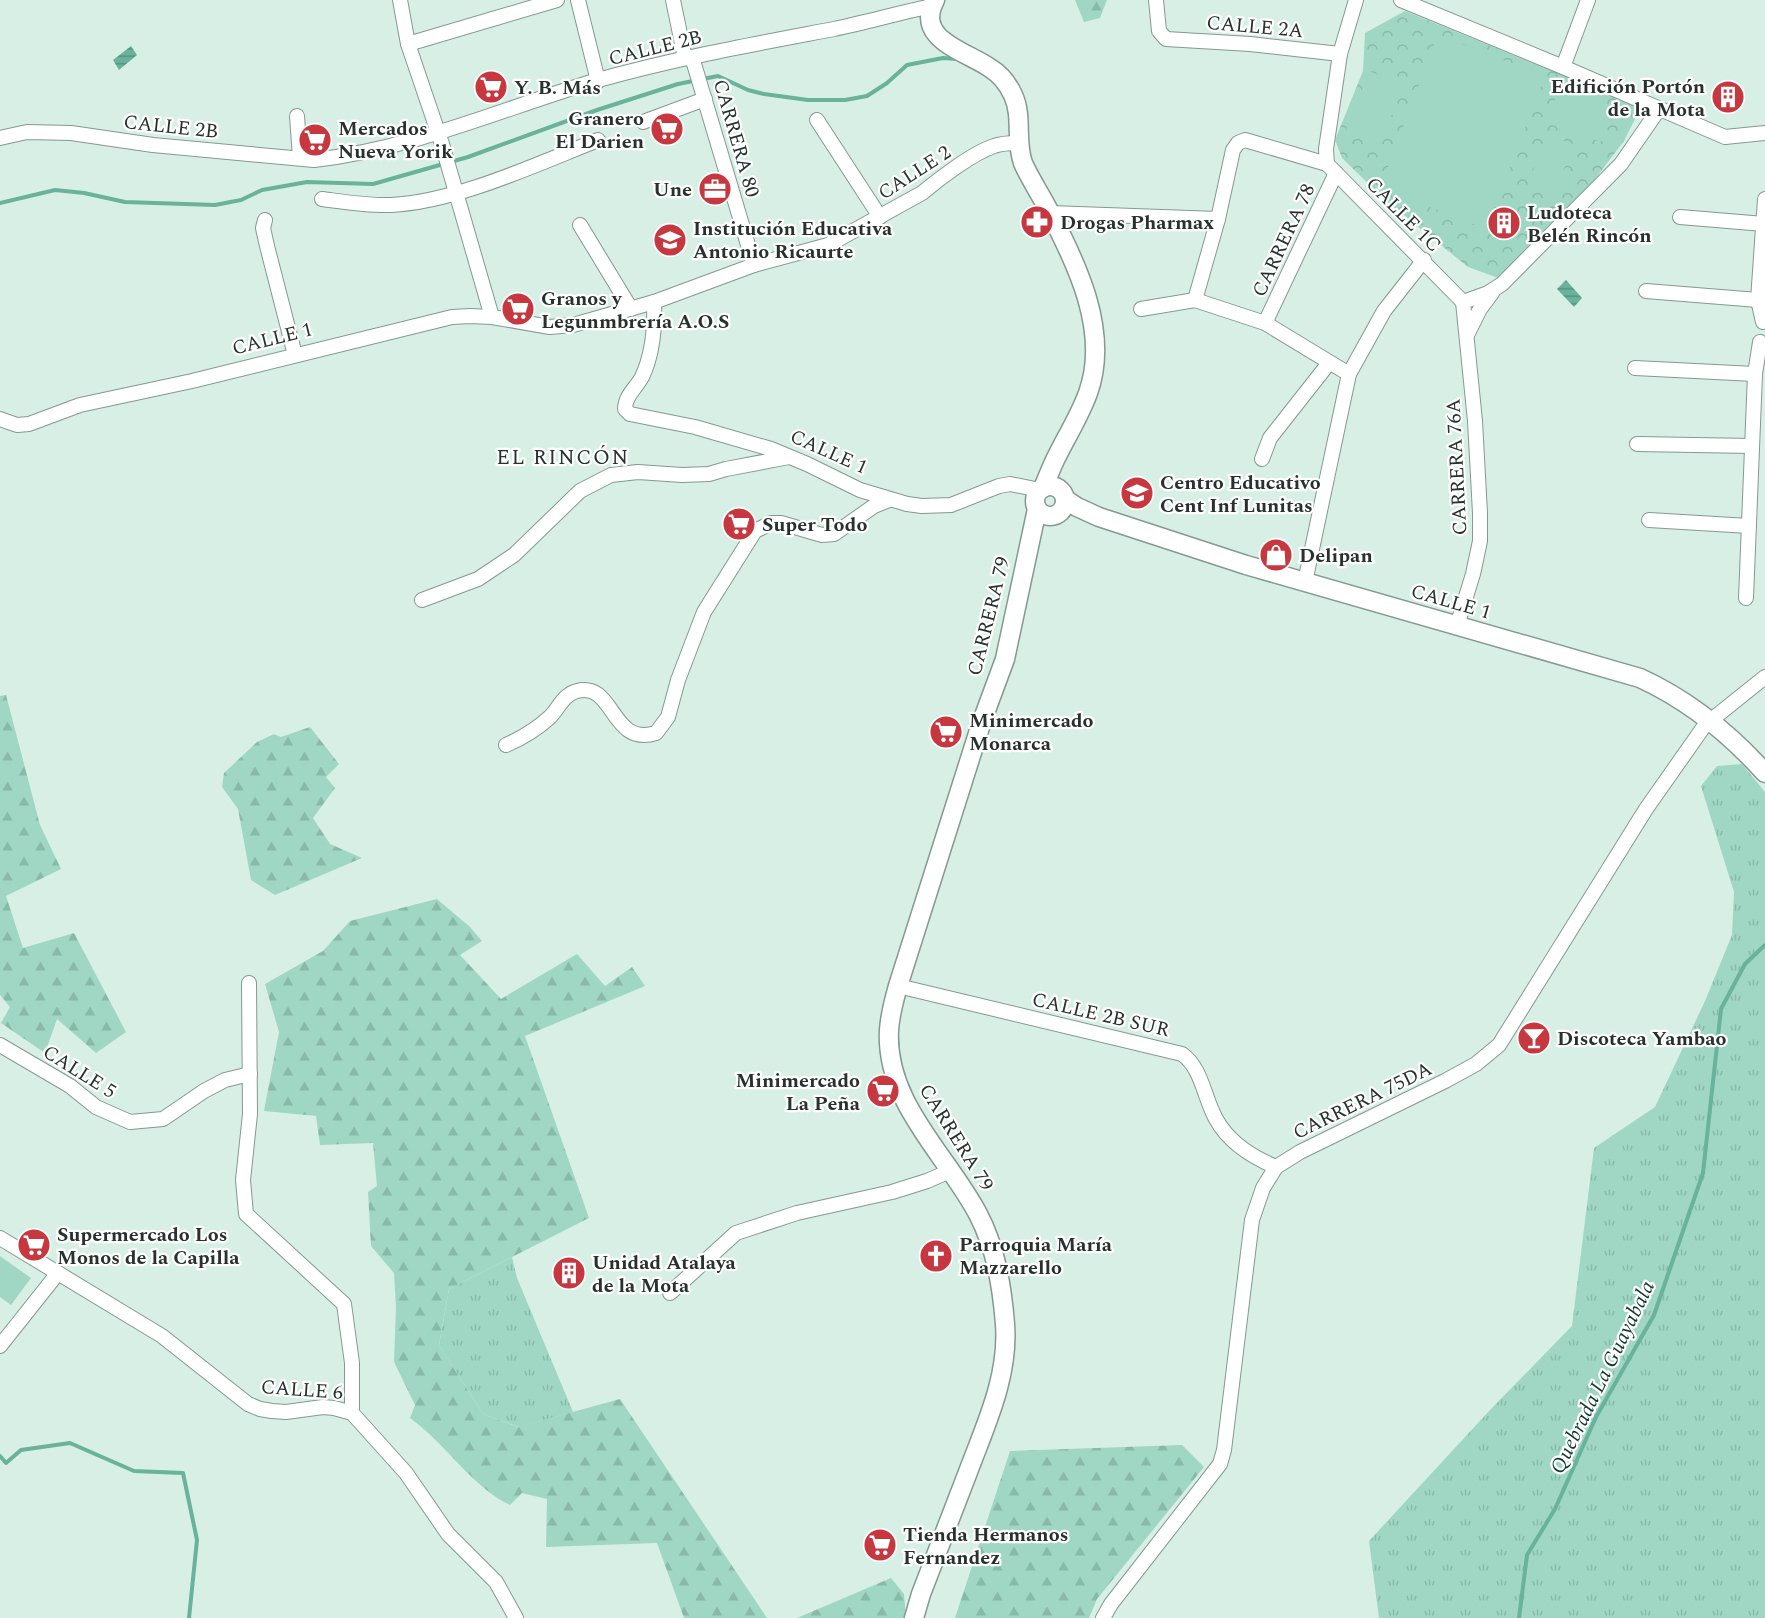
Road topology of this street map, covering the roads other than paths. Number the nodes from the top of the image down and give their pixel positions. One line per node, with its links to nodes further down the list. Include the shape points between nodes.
1 (400, 0): 10 (street)
2 (557, 0): 10 (street)
3 (578, 0): 14 (street)
4 (674, 0): 12 (street, CARRERA 80)
5 (1156, 0): 11 (street, CALLE 2A, via 1159,31 1166,39)
6 (1356, 0): 11 (street)
7 (1401, 0): 13 (street)
8 (1588, 0): 13 (street)
9 (934, 3): 12 (street, CALLE 2B, via 875,21); 24 (main road, via 931,25 939,38 992,69 1013,94)
10 (408, 44): 21 (street)
11 (1340, 54): 26 (street, via 1326,149)
12 (689, 58): 14 (street, CALLE 2B); 15 (street, CARRERA 80)
13 (1563, 67): 16 (street)
14 (598, 81): 21 (street, CALLE 2B)
15 (703, 94): 19 (street); 38 (street, CARRERA 80)
16 (1659, 109): 20 (street, via 1725,137); 39 (street, via 1621,164)
17 (297, 116): 25 (street)
18 (817, 120): 31 (street)
19 (643, 122)
20 (1765, 133)
21 (439, 134): 25 (street, CALLE 2B, via 339,157); 27 (street)
22 (0, 138): 25 (street, CALLE 2B, via 27,132 71,133 153,145)
23 (598, 140): 27 (street)
24 (1018, 143): 30 (main road, via 1024,165); 31 (street, CALLE 2, via 986,150)
25 (300, 158)
26 (1332, 169): 33 (street, via 1245,140 1238,143 1233,150); 37 (street, CALLE 1C); 49 (street, CARRERA 78)
27 (457, 193): 28 (street, via 393,205); 47 (street)
28 (322, 199)
29 (1765, 199): 35 (street)
30 (1050, 213): 33 (street); 64 (main road, via 1080,278 1094,340 1093,375 1053,465)
31 (880, 217): 38 (street, CALLE 2, via 828,245)
32 (1680, 218): 35 (street)
33 (1218, 219): 41 (street)
34 (265, 220): 53 (street, via 267,246)
35 (1764, 224): 42 (street)
36 (580, 225): 45 (street)
37 (1424, 260): 44 (street, CALLE 1C); 56 (street, via 1384,311)
38 (754, 265): 43 (street, CALLE 2)
39 (1496, 289): 44 (street); 51 (street)
40 (1646, 291): 42 (street)
41 (1195, 300): 46 (street); 49 (street)
42 (1758, 300): 48 (street)
43 (654, 302): 45 (street, CALLE 2); 61 (street, CALLE 1, via 653,339 647,363 628,396 626,412 695,427)
44 (1463, 302): 51 (street, CARRERA 76A)
45 (631, 309): 50 (street, CALLE 2)
46 (1141, 309)
47 (492, 317): 50 (street, CALLE 1); 53 (street, CALLE 1, via 452,317)
48 (1764, 322): 52 (street, via 1755,334)
49 (1265, 323): 54 (street)
50 (559, 326)
51 (1466, 336): 70 (street, CARRERA 76A, via 1475,421 1480,541)
52 (1762, 343): 57 (street)
53 (295, 355): 58 (street, CALLE 1, via 80,405 23,426)
54 (1329, 363): 56 (street); 62 (street, via 1270,438)
55 (1635, 368): 57 (street)
56 (1349, 374): 67 (street)
57 (1755, 374): 60 (street)
58 (0, 420)
59 (1637, 444): 60 (street)
60 (1752, 447): 66 (street)
61 (791, 456): 63 (street, CALLE 1); 69 (street, via 709,474 611,475 580,491 514,555 478,579)
62 (1262, 459)
63 (889, 500): 64 (street, CALLE 1, via 942,507 1010,484); 73 (street, via 834,534 822,535 781,523 755,531 704,612 668,717 656,733 629,733 597,694 578,690 569,694 537,728)
64 (1048, 501): 67 (main road, CALLE 1); 76 (main road, CARRERA 79, via 1031,537 1005,659)
65 (1649, 520): 66 (street)
66 (1749, 526): 68 (street)
67 (1305, 582): 70 (main road, CALLE 1)
68 (1746, 598)
69 (422, 600)
70 (1457, 627): 72 (main road, CALLE 1, via 1640,678)
71 (1765, 677): 72 (street, CARRERA 75DA)
72 (1710, 721): 74 (main road, CALLE 1); 79 (street, CARRERA 75DA, via 1660,788 1499,1045 1476,1064 1445,1081)
73 (506, 745)
74 (1765, 773)
75 (249, 983): 78 (street)
76 (898, 986): 79 (street, CALLE 2B SUR, via 1182,1054 1193,1064 1221,1128 1248,1155); 80 (main road, CARRERA 79, via 889,1028 894,1073 908,1107)
77 (0, 1045): 78 (street, CALLE 5, via 70,1086 96,1107 130,1122 164,1119 225,1080)
78 (250, 1074): 85 (street, via 243,1180 246,1214 344,1304 352,1363)
79 (1276, 1167): 88 (street, via 1263,1188 1252,1220 1220,1464)
80 (950, 1171): 83 (street, via 892,1192 797,1213 736,1233); 87 (main road, CARRERA 79, via 978,1212 989,1237 1003,1303 1005,1350 996,1397)
81 (0, 1238): 82 (street, CALLE 6)
82 (58, 1273): 84 (street); 85 (street, CALLE 6, via 162,1336 248,1404 272,1411 323,1407)
83 (670, 1293)
84 (0, 1346)
85 (352, 1413): 86 (street, CALLE 6, via 406,1473 448,1534 496,1582)
86 (516, 1618)
87 (914, 1618)
88 (1103, 1618)

